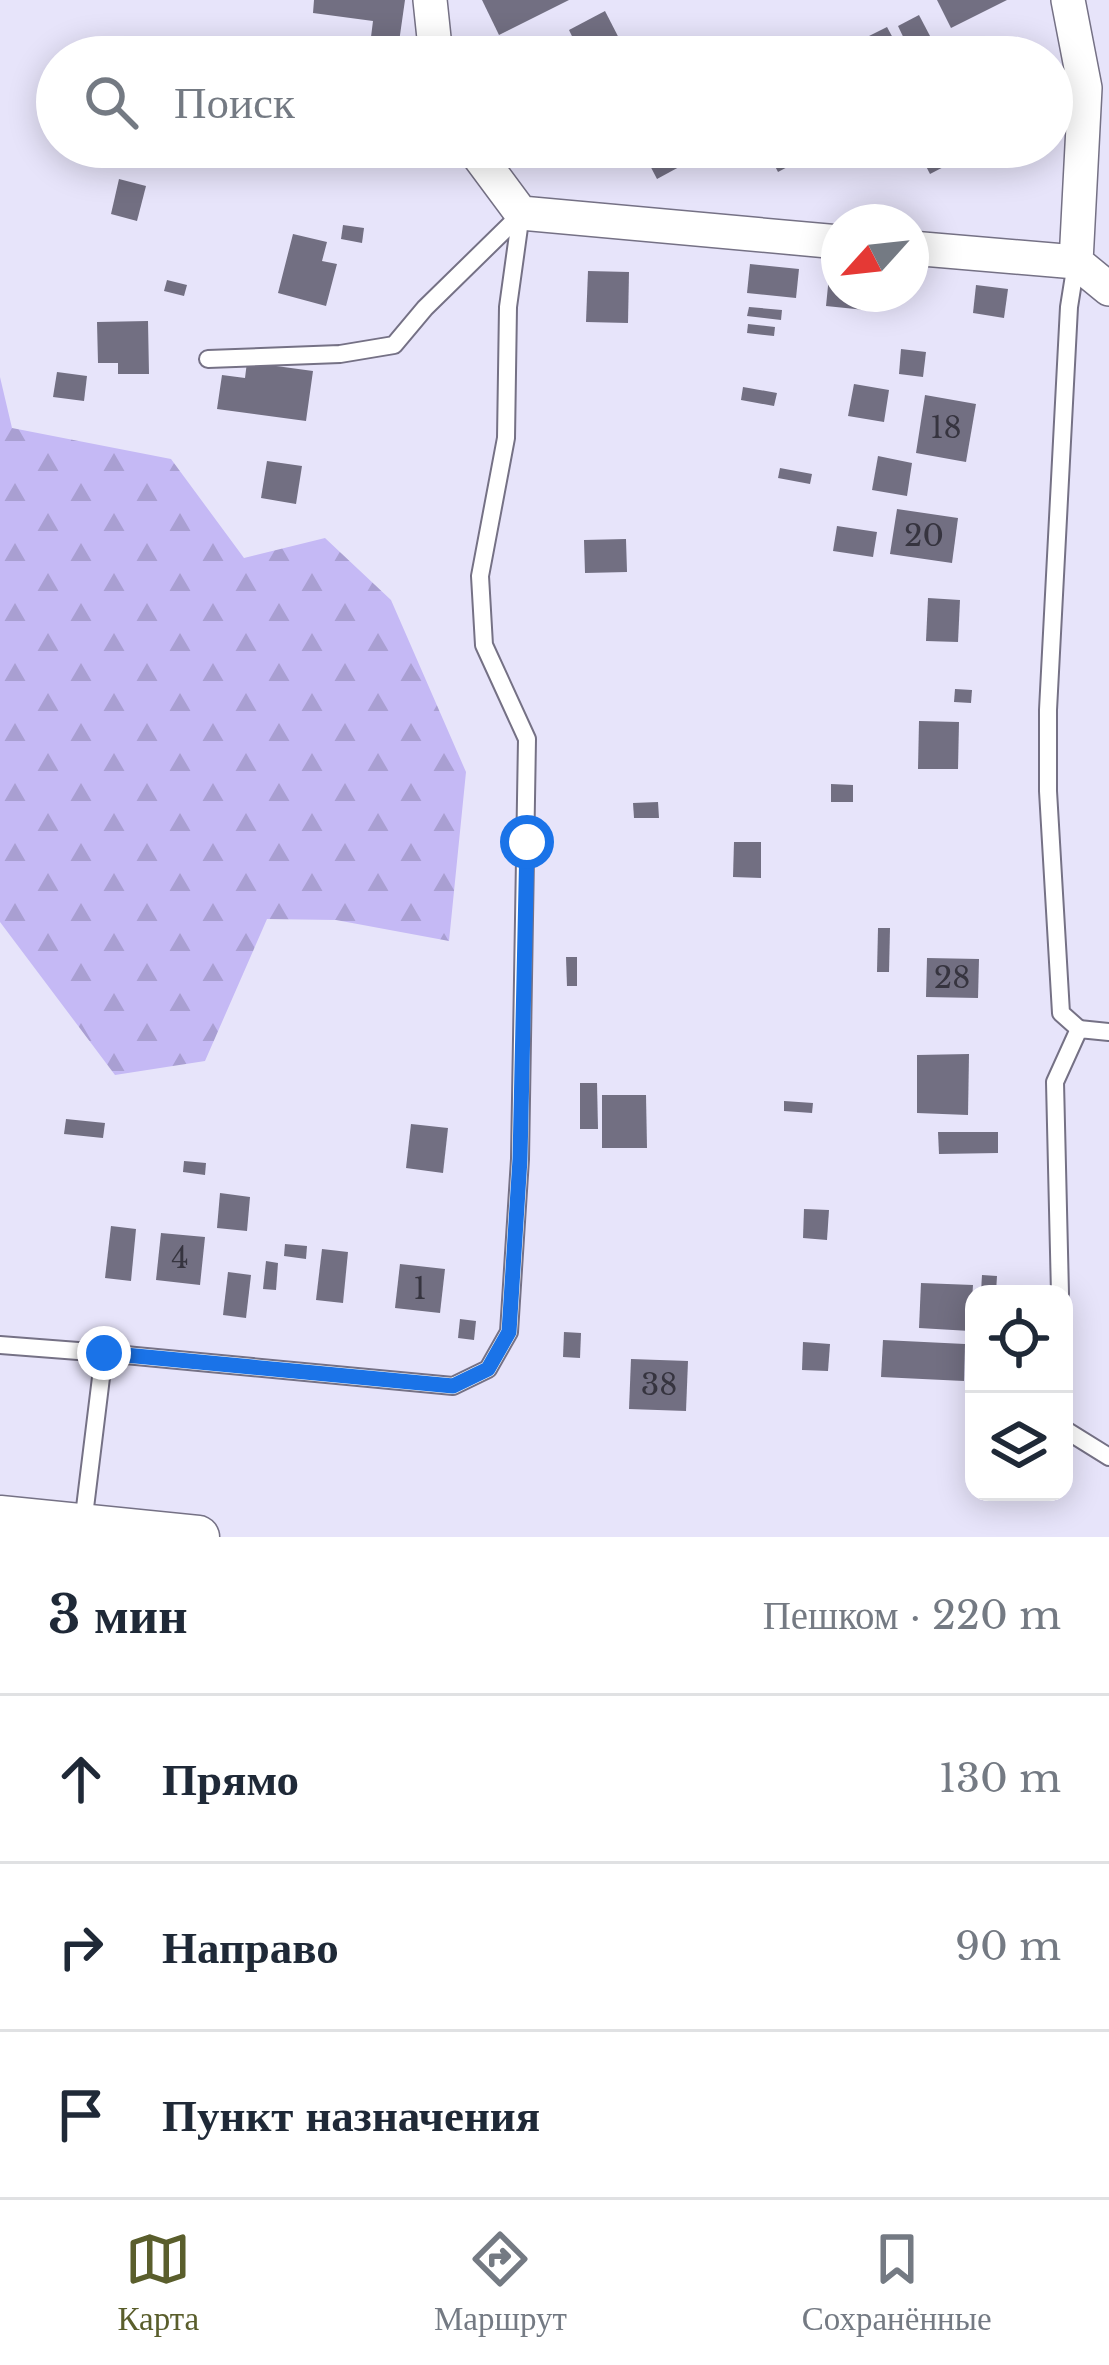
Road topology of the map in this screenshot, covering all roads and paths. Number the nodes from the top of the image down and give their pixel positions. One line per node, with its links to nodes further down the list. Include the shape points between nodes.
1 (430, 0): 3 (street)
2 (1068, 0): 8 (street, via 1085,88)
3 (434, 36)
4 (488, 168): 5 (street)
5 (521, 213): 6 (street); 10 (lane, via 394,345); 15 (lane, via 508,307 506,438 480,576 484,645 527,739 509,1332 488,1369 453,1386)
6 (821, 240)
7 (929, 250): 8 (street)
8 (1076, 262): 9 (street); 11 (lane, via 1048,791 1061,1013)
9 (1109, 289)
10 (208, 358)
11 (1079, 1029): 12 (lane); 13 (lane, via 1054,1082)
12 (1109, 1032)
13 (1060, 1285)
14 (0, 1345): 15 (lane)
15 (104, 1353): 19 (lane)
16 (1073, 1434): 17 (lane)
17 (1109, 1456)
18 (0, 1517): 19 (street)
19 (83, 1525): 20 (street)
20 (198, 1537)

